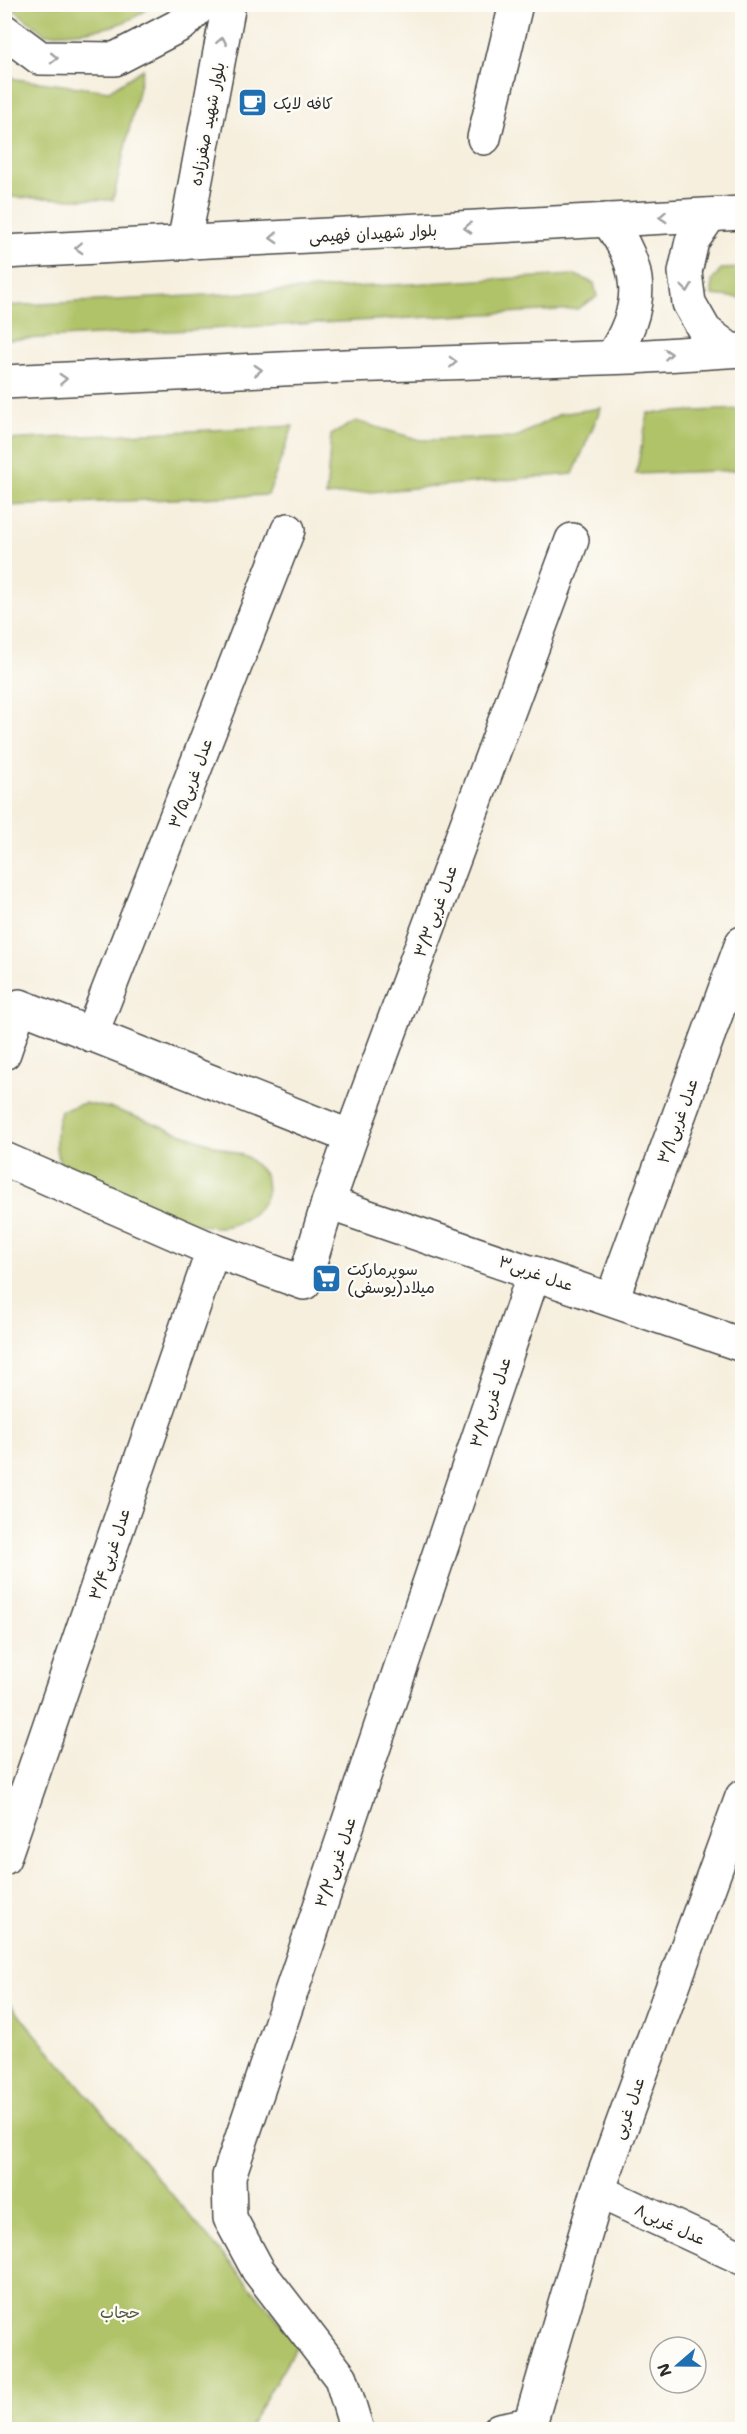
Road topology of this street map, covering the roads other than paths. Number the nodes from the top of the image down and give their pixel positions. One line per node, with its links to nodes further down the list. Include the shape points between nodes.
1 (202, 4): 4 (street, one-way to 1, via 40,58 115,59 183,24)
2 (229, 4): 9 (street, بلوار شهید صفرزاده, one-way to 2)
3 (516, 4): 5 (street)
4 (4, 31)
5 (484, 138)
6 (742, 213): 7 (street, بلوار شهیدان فهیمی)
7 (710, 215): 8 (street, بلوار شهیدان فهیمی, one-way to 8); 11 (street, one-way to 11, via 692,241 687,261 689,303 705,331)
8 (607, 220): 9 (street, بلوار شهیدان فهیمی, one-way to 9); 12 (street, via 623,240 633,262 637,288 626,336)
9 (184, 243): 10 (street, بلوار شهیدان فهیمی, one-way to 10)
10 (4, 252)
11 (736, 350): 12 (street, one-way to 11)
12 (612, 357): 13 (street, one-way to 12)
13 (4, 382)
14 (288, 530): 17 (street, عدل غربی۳/۵)
15 (572, 540): 19 (street, عدل غربی۳/۳)
16 (742, 943): 24 (street, عدل غربی۳/۱)
17 (92, 1035): 18 (street, via 20,1006); 19 (street)
18 (4, 1053)
19 (351, 1137): 21 (street, عدل غربی۳/۳)
20 (4, 1159): 22 (street)
21 (328, 1203): 22 (street, عدل غربی۳/۳, via 304,1283); 23 (street, عدل غربی۳)
22 (213, 1250): 27 (street, عدل غربی۳/۴)
23 (534, 1273): 24 (street, عدل غربی۳); 31 (street, عدل غربی۳/۲, via 229,2176 230,2218 258,2270 341,2378)
24 (612, 1299): 25 (street, عدل غربی۳)
25 (742, 1346)
26 (742, 1797): 28 (street, عدل غربی)
27 (4, 1858)
28 (598, 2191): 29 (street, عدل غربی۸); 30 (street, عدل غربی)
29 (742, 2258)
30 (520, 2428)
31 (357, 2430)

